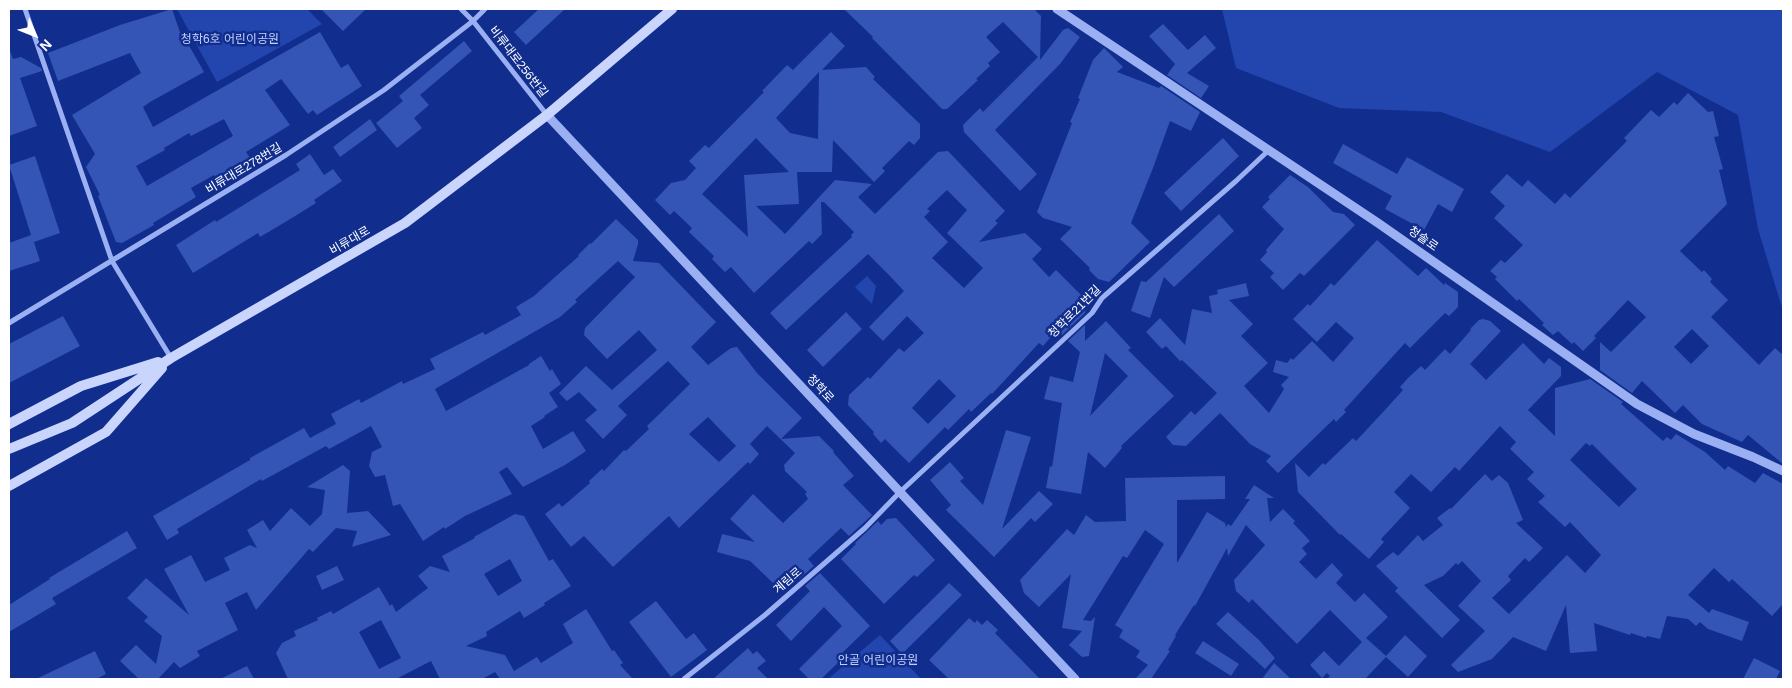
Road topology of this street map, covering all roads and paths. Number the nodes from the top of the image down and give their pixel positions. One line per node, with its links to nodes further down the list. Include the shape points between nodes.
1 (25, 9): 10 (street)
2 (461, 9): 6 (street, 비류대로256번길)
3 (485, 9): 6 (street, 비류대로256번길)
4 (672, 9): 8 (main road, 비류대로)
5 (1057, 9): 9 (street, 청솔로)
6 (473, 21): 7 (street, 비류대로256번길); 8 (street, 비류대로256번길)
7 (384, 90): 10 (street, 비류대로278번길, via 286,155)
8 (547, 115): 12 (main road, 비류대로, via 406,223); 17 (street, 청학로)
9 (1268, 150): 15 (street, 청솔로, via 1637,404 1694,434); 17 (street, 청학로21번길, via 1102,298 1092,313)
10 (112, 260): 11 (street, 비류대로278번길); 12 (street)
11 (9, 323)
12 (171, 358): 13 (main road, via 81,386); 14 (main road, 비류대로, via 72,423); 16 (main road, via 106,432)
13 (9, 424)
14 (9, 449)
15 (1783, 471)
16 (9, 486)
17 (900, 492): 18 (street, 계림로, via 865,528 765,615); 19 (street, 청학로)
18 (684, 679)
19 (1076, 679)

